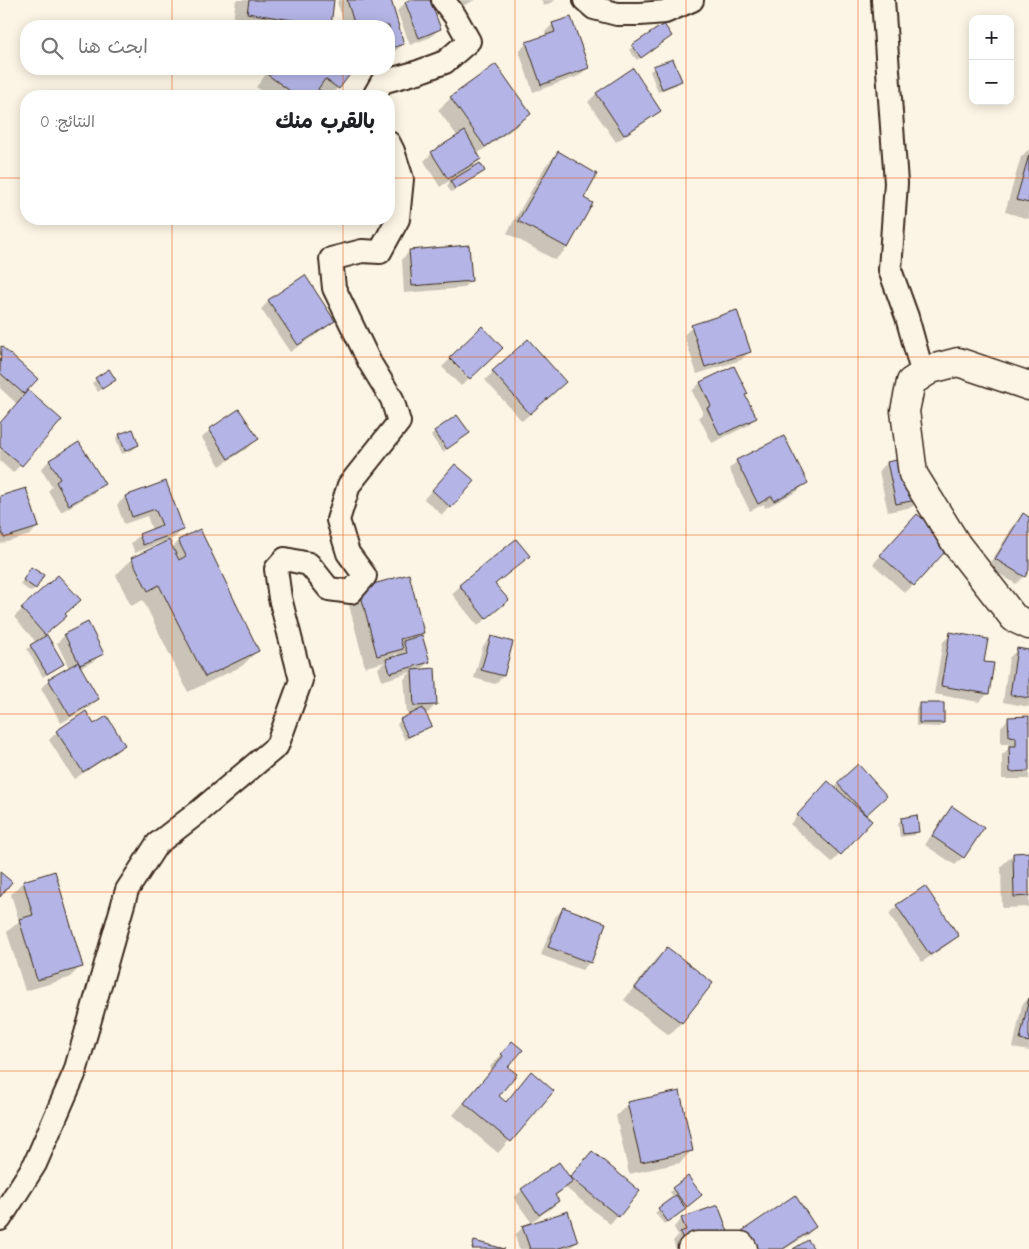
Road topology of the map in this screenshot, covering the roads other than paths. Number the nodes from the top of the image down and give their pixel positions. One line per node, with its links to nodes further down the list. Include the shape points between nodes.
1 (443, 0): 5 (street, via 469,41 445,62 382,82)
2 (585, 0): 3 (street, via 594,8 617,14 640,14 665,12)
3 (692, 0)
4 (883, 0): 9 (street, via 896,183 890,270)
5 (377, 90)
6 (395, 157): 7 (street, via 402,179)
7 (395, 224)
8 (395, 225): 12 (street, via 380,252 362,251 332,259 334,288 370,363 392,399 399,422 349,485 338,520 348,553 365,576 351,592 329,588 309,564 285,559 276,569 301,680 277,746 156,844 127,890 74,1072 35,1164)
9 (922, 374): 10 (street, via 958,362); 11 (street, via 911,382 905,411 913,474 962,552 1014,618)
10 (1029, 386)
11 (1029, 625)
12 (0, 1218)
13 (692, 1249): 14 (street, via 697,1246 741,1246)
14 (743, 1249)

